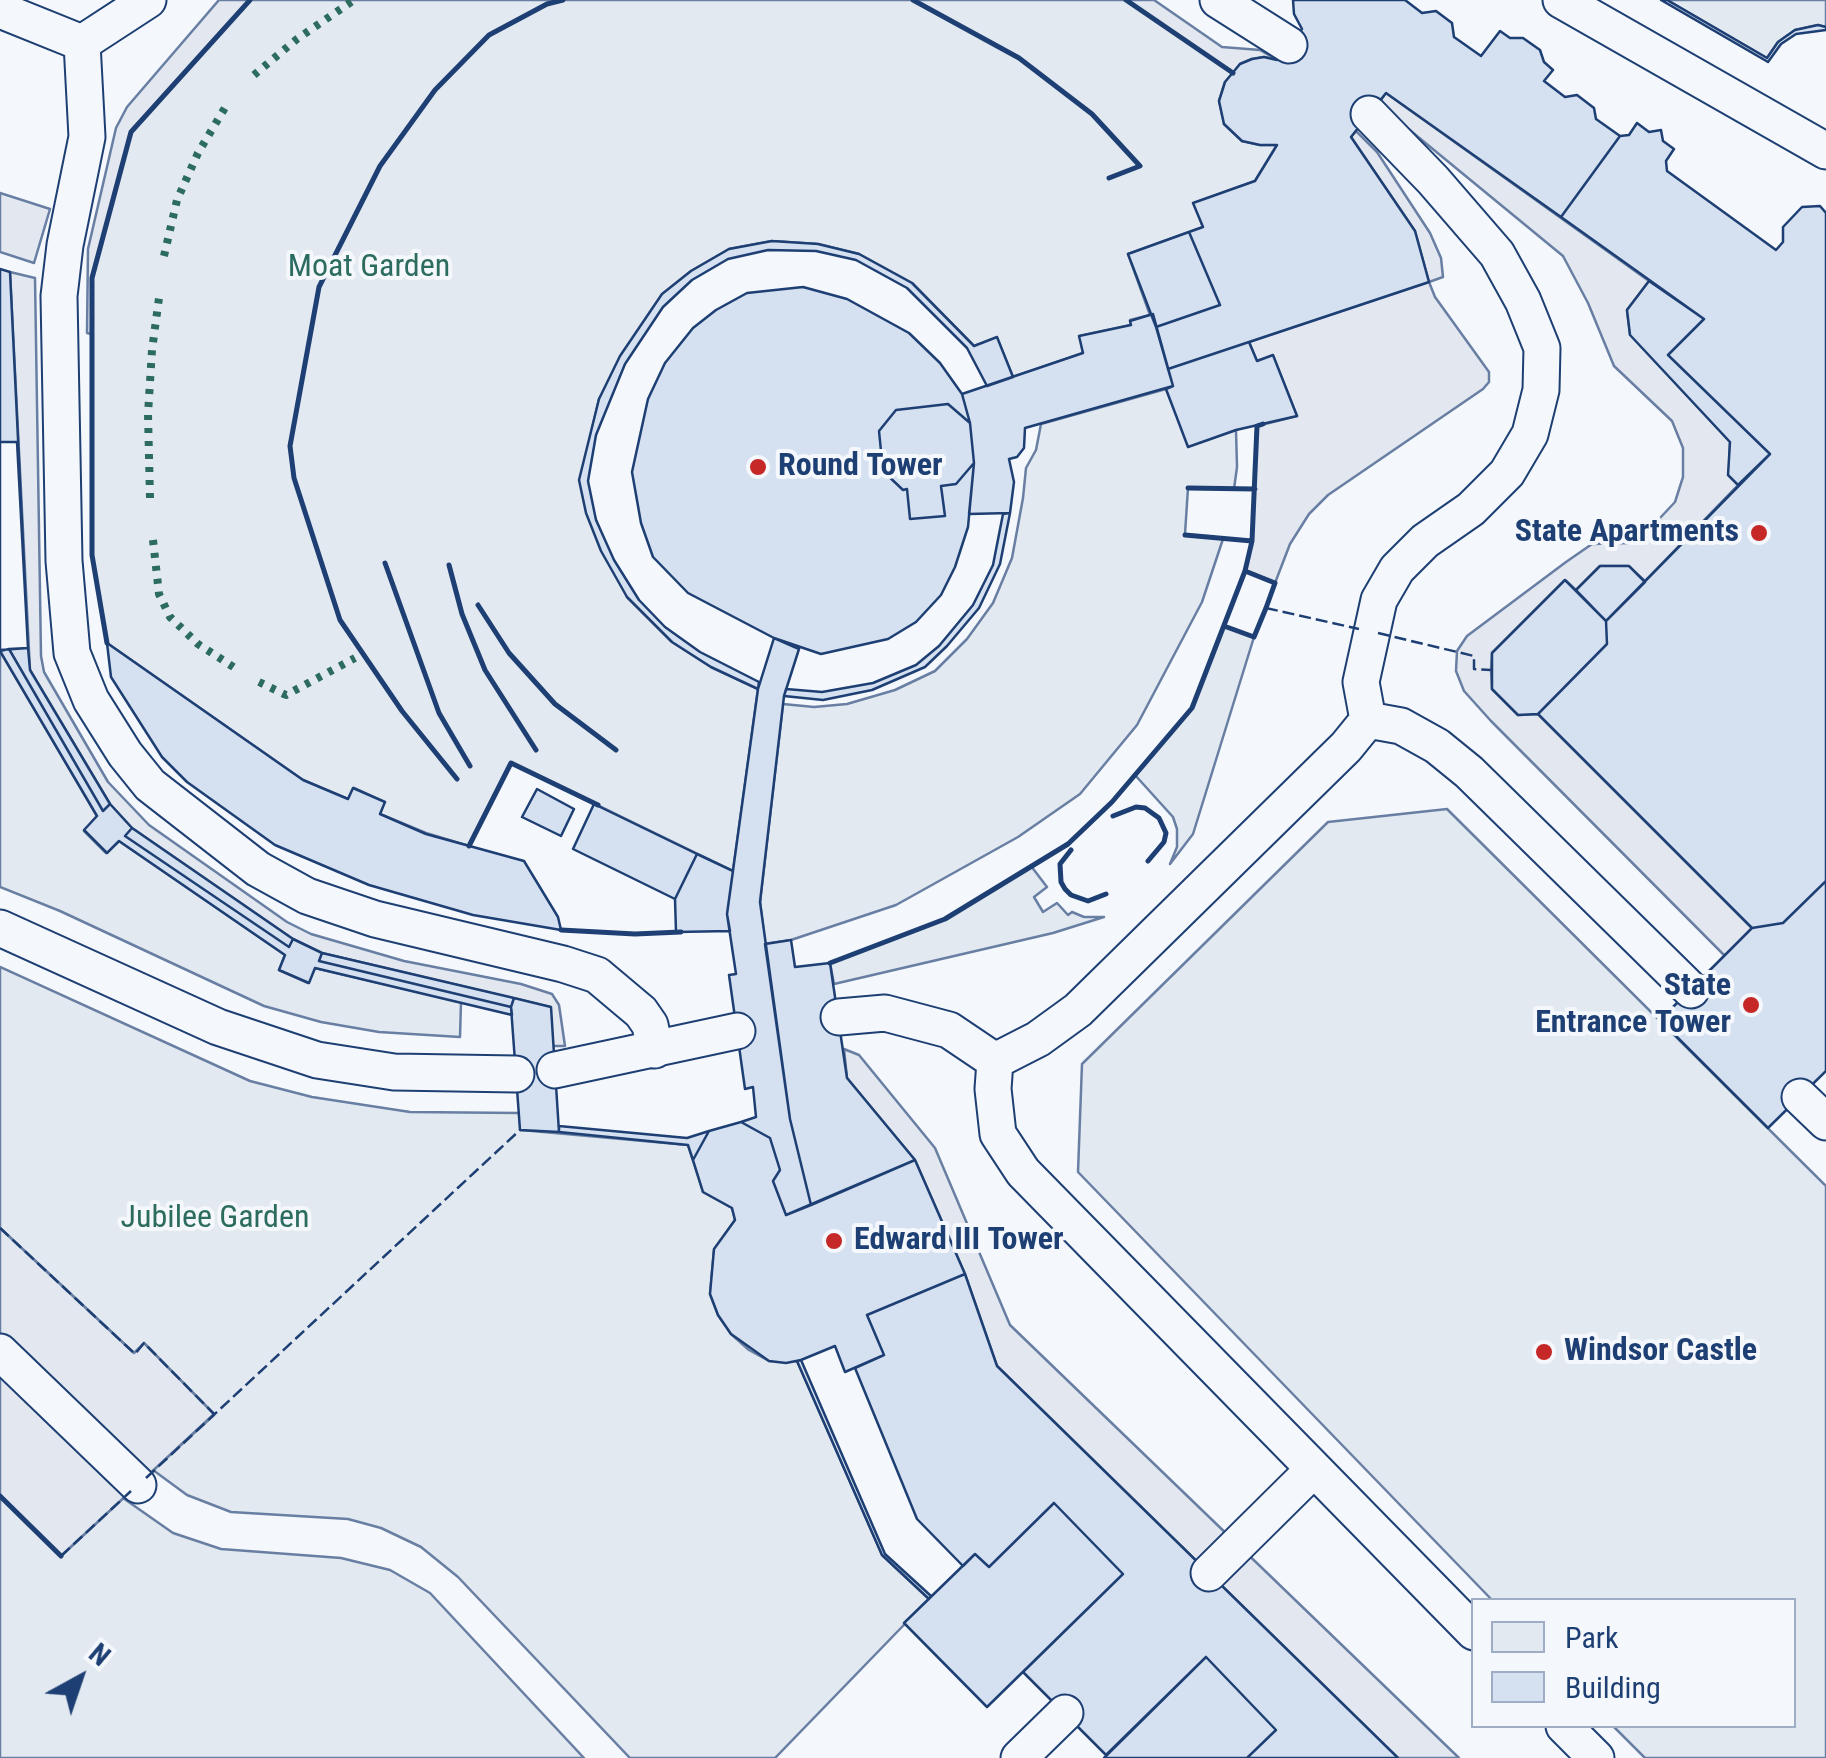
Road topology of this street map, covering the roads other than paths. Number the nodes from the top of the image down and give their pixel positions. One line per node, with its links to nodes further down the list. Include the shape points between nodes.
1 (148, 0): 5 (lane)
2 (1218, 0): 6 (lane)
3 (1561, 0): 8 (lane)
4 (0, 10): 5 (lane)
5 (82, 43): 14 (lane, via 87,137 59,296 66,579 72,653 91,700 150,785 258,868 307,896 374,919 597,975 640,1012)
6 (1289, 45)
7 (1369, 114): 9 (lane, via 1497,254 1542,348 1530,434 1507,473 1397,569 1379,600 1362,682)
8 (1826, 152)
9 (1368, 720): 11 (lane, via 1401,726 1468,772); 15 (lane, via 1078,1010)
10 (0, 928): 17 (lane, via 218,1027 317,1060 394,1072)
11 (1691, 990)
12 (839, 1018): 15 (lane, via 885,1014 949,1030)
13 (737, 1031): 14 (lane)
14 (656, 1050): 16 (lane)
15 (995, 1062): 21 (lane, via 998,1134 1023,1172)
16 (555, 1070)
17 (516, 1074)
18 (1800, 1097): 19 (lane)
19 (1826, 1122)
20 (0, 1352): 22 (lane)
21 (1314, 1469): 23 (lane); 24 (lane)
22 (138, 1485)
23 (1209, 1573)
24 (1471, 1629)
25 (1065, 1714): 27 (lane)
26 (1566, 1728): 28 (lane)
27 (1019, 1758)
28 (1596, 1758)

